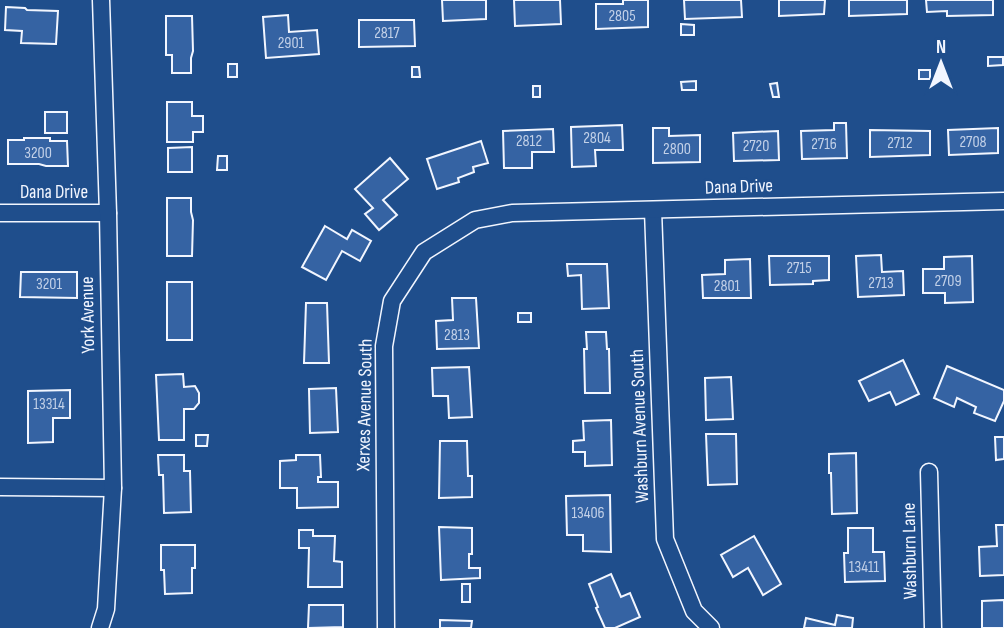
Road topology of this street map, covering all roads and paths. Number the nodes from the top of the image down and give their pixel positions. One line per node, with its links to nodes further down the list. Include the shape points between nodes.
1 (102, 0): 5 (street, York Avenue)
2 (1004, 201): 3 (street, Dana Drive)
3 (653, 210): 6 (street, Dana Drive, via 512,213); 12 (street, Washburn Avenue South, via 664,539 694,611)
4 (0, 213): 5 (street, Dana Drive)
5 (108, 213): 9 (street, York Avenue)
6 (475, 220): 11 (street, Xerxes Avenue South, via 425,252 392,300 384,345)
7 (929, 472): 13 (street, Washburn Lane)
8 (0, 487): 9 (street)
9 (113, 488): 10 (street, York Avenue, via 106,609)
10 (100, 628)
11 (386, 628)
12 (711, 628)
13 (933, 628)

